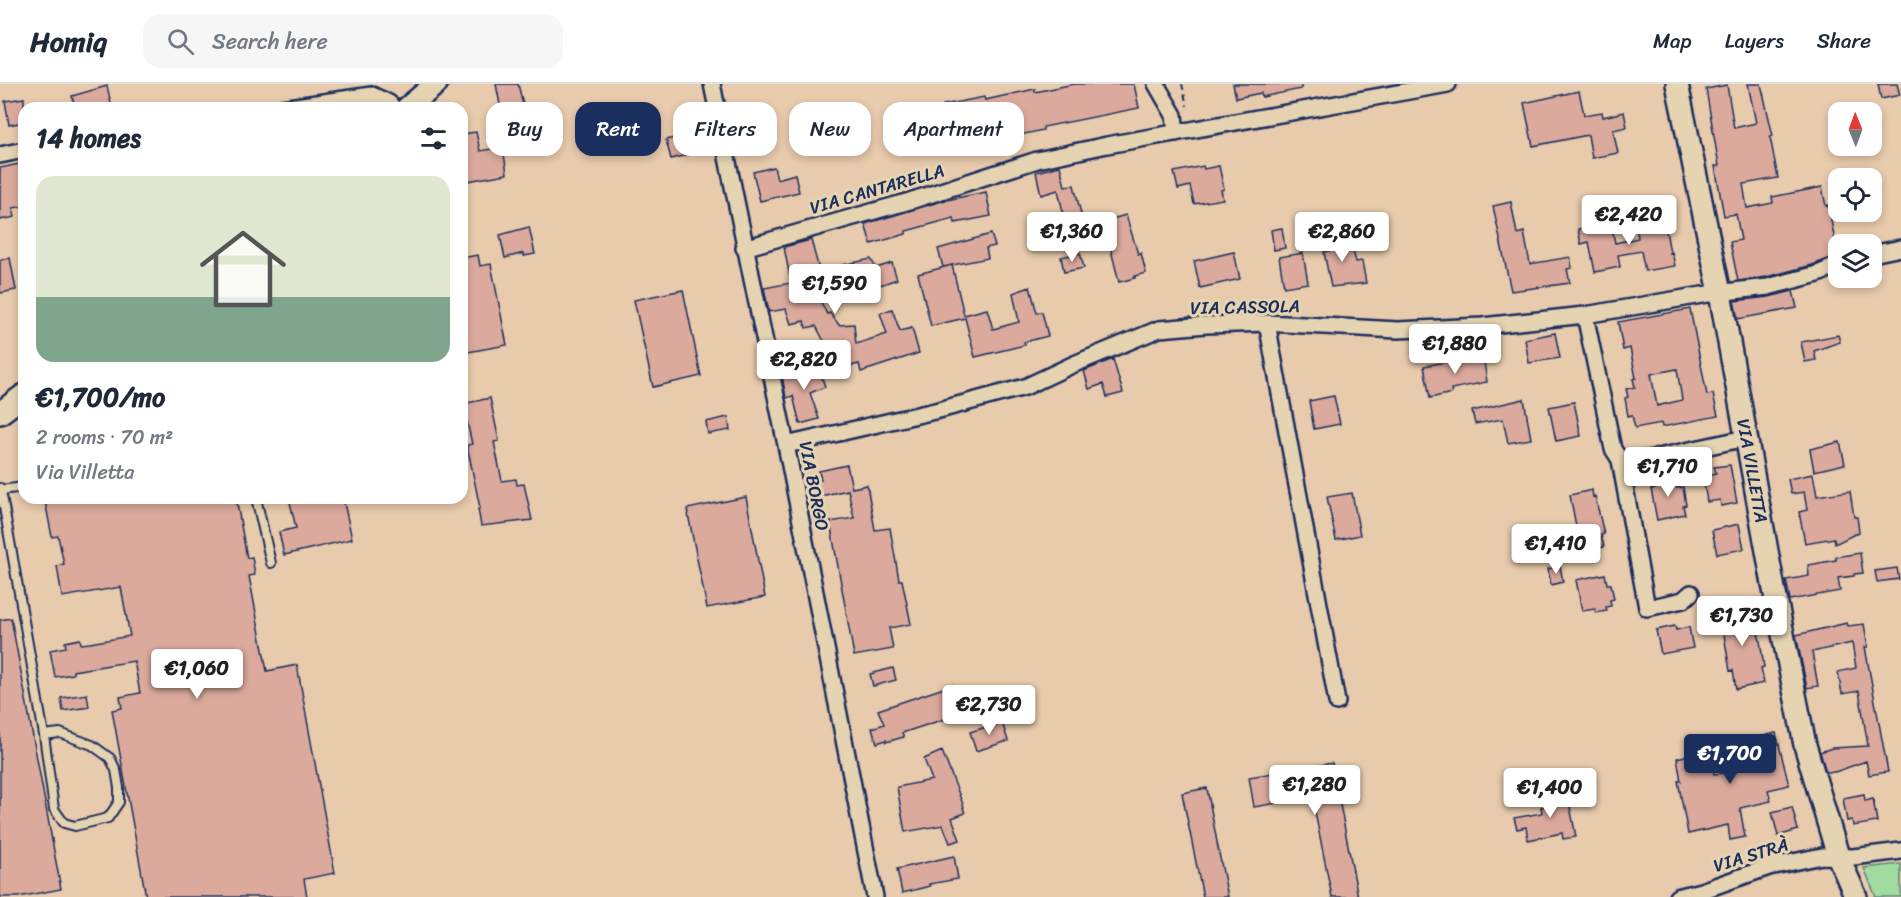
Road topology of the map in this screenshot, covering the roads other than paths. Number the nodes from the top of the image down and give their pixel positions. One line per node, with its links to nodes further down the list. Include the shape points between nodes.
1 (436, 84): 9 (street)
2 (712, 84): 13 (street, VIA BORGO)
3 (1156, 84): 10 (street, via 1173,115)
4 (1448, 84): 6 (street, VIA CANTARELLA)
5 (1677, 84): 17 (street, VIA VILLETTA)
6 (1408, 88): 10 (street, VIA CANTARELLA)
7 (324, 102): 8 (street, via 372,95)
8 (387, 102)
9 (414, 102)
10 (1176, 133): 13 (street, VIA CANTARELLA, via 1037,160)
11 (18, 151): 12 (street)
12 (0, 155)
13 (744, 248): 23 (street, VIA BORGO)
14 (1901, 248): 15 (street)
15 (1882, 252)
16 (1828, 270): 17 (street, VIA CASSOLA, via 1779,284)
17 (1720, 293): 18 (street, VIA CASSOLA); 22 (street, VIA VILLETTA)
18 (1585, 315): 19 (street, VIA CASSOLA, via 1398,330); 24 (street, via 1613,449)
19 (1267, 323): 23 (street, VIA CASSOLA, via 1159,329 1025,387); 30 (street)
20 (18, 400): 21 (street)
21 (0, 413)
22 (1746, 438): 24 (street, via 1630,463); 33 (street, VIA VILLETTA, via 1805,745)
23 (786, 445): 35 (street, VIA BORGO)
24 (1620, 460): 29 (street, via 1647,608 1683,600)
25 (18, 487): 26 (lane)
26 (0, 488): 31 (lane)
27 (257, 504): 28 (lane)
28 (271, 563)
29 (1691, 593)
30 (1336, 702)
31 (44, 735): 31 (lane, via 54,809 64,823 75,826 108,818 119,802 116,770 110,758 92,745 60,733)
32 (1901, 851): 33 (street, VIA STRÀ)
33 (1838, 856): 34 (street, VIA STRÀ, via 1769,867); 37 (street, VIA VILLETTA)
34 (1702, 894): 36 (street, VIA STRÀ)
35 (875, 897)
36 (1677, 897)
37 (1856, 897)

